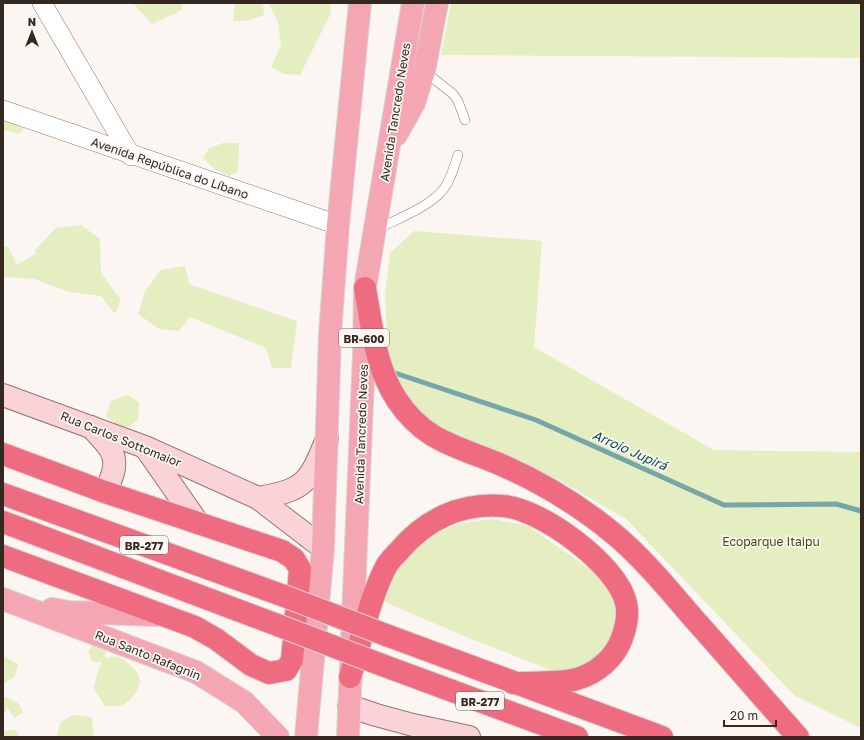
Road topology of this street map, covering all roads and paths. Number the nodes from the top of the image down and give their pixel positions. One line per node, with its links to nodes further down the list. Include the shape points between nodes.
1 (42, 3): 10 (street)
2 (360, 3): 11 (main road, BR-600)
3 (412, 3): 8 (main road, Avenida Tancredo Neves / BR-600)
4 (437, 3): 5 (main road)
5 (424, 71): 7 (lane, via 453,94); 8 (main road, via 414,103)
6 (3, 110): 10 (street, Avenida República do Líbano)
7 (465, 120)
8 (389, 146): 12 (main road, Avenida Tancredo Neves / BR-600)
9 (458, 155): 12 (lane, via 446,186 434,198)
10 (132, 156): 11 (street, Avenida República do Líbano)
11 (338, 225): 16 (main road, BR-600, via 330,334)
12 (375, 230): 13 (main road, Avenida Tancredo Neves / BR-600)
13 (365, 288): 28 (main road, Avenida Tancredo Neves / BR-600); 37 (highway, via 378,357 397,401 416,423 446,444 497,463 547,488 590,514 647,565)
14 (3, 395): 15 (street, Rua Carlos Sottomaior)
15 (91, 426): 17 (street, Rua Carlos Sottomaior); 19 (street, via 109,446 115,459 114,475)
16 (328, 437): 21 (street, via 316,464 297,488 284,494); 24 (main road, BR-600)
17 (145, 446): 21 (street, Rua Carlos Sottomaior); 23 (street)
18 (3, 454): 19 (highway)
19 (105, 492): 23 (highway)
20 (3, 494): 29 (highway, BR-277, bridge)
21 (258, 498): 24 (street, Rua Carlos Sottomaior)
22 (3, 522): 35 (highway, BR-277, bridge)
23 (198, 523): 27 (highway, via 282,551 294,559 300,569 292,660 286,670 269,673 251,665 195,627)
24 (323, 548): 32 (main road)
25 (3, 556): 27 (highway)
26 (9, 601): 27 (main road, via 69,612); 31 (main road, Rua Santo Rafagnin, via 196,672 244,702)
27 (164, 615)
28 (350, 676): 29 (highway, via 377,589 388,564 405,543 428,523 447,513 502,506 523,510 557,528 598,560 619,586 626,603 627,624 618,649 603,665 577,678); 30 (main road, Avenida Tancredo Neves)
29 (513, 682): 36 (highway, BR-277)
30 (349, 706): 33 (main road, Avenida Tancredo Neves); 34 (street, via 413,725)
31 (278, 737)
32 (306, 737)
33 (348, 737)
34 (469, 737)
35 (577, 737)
36 (662, 737)
37 (798, 737)

